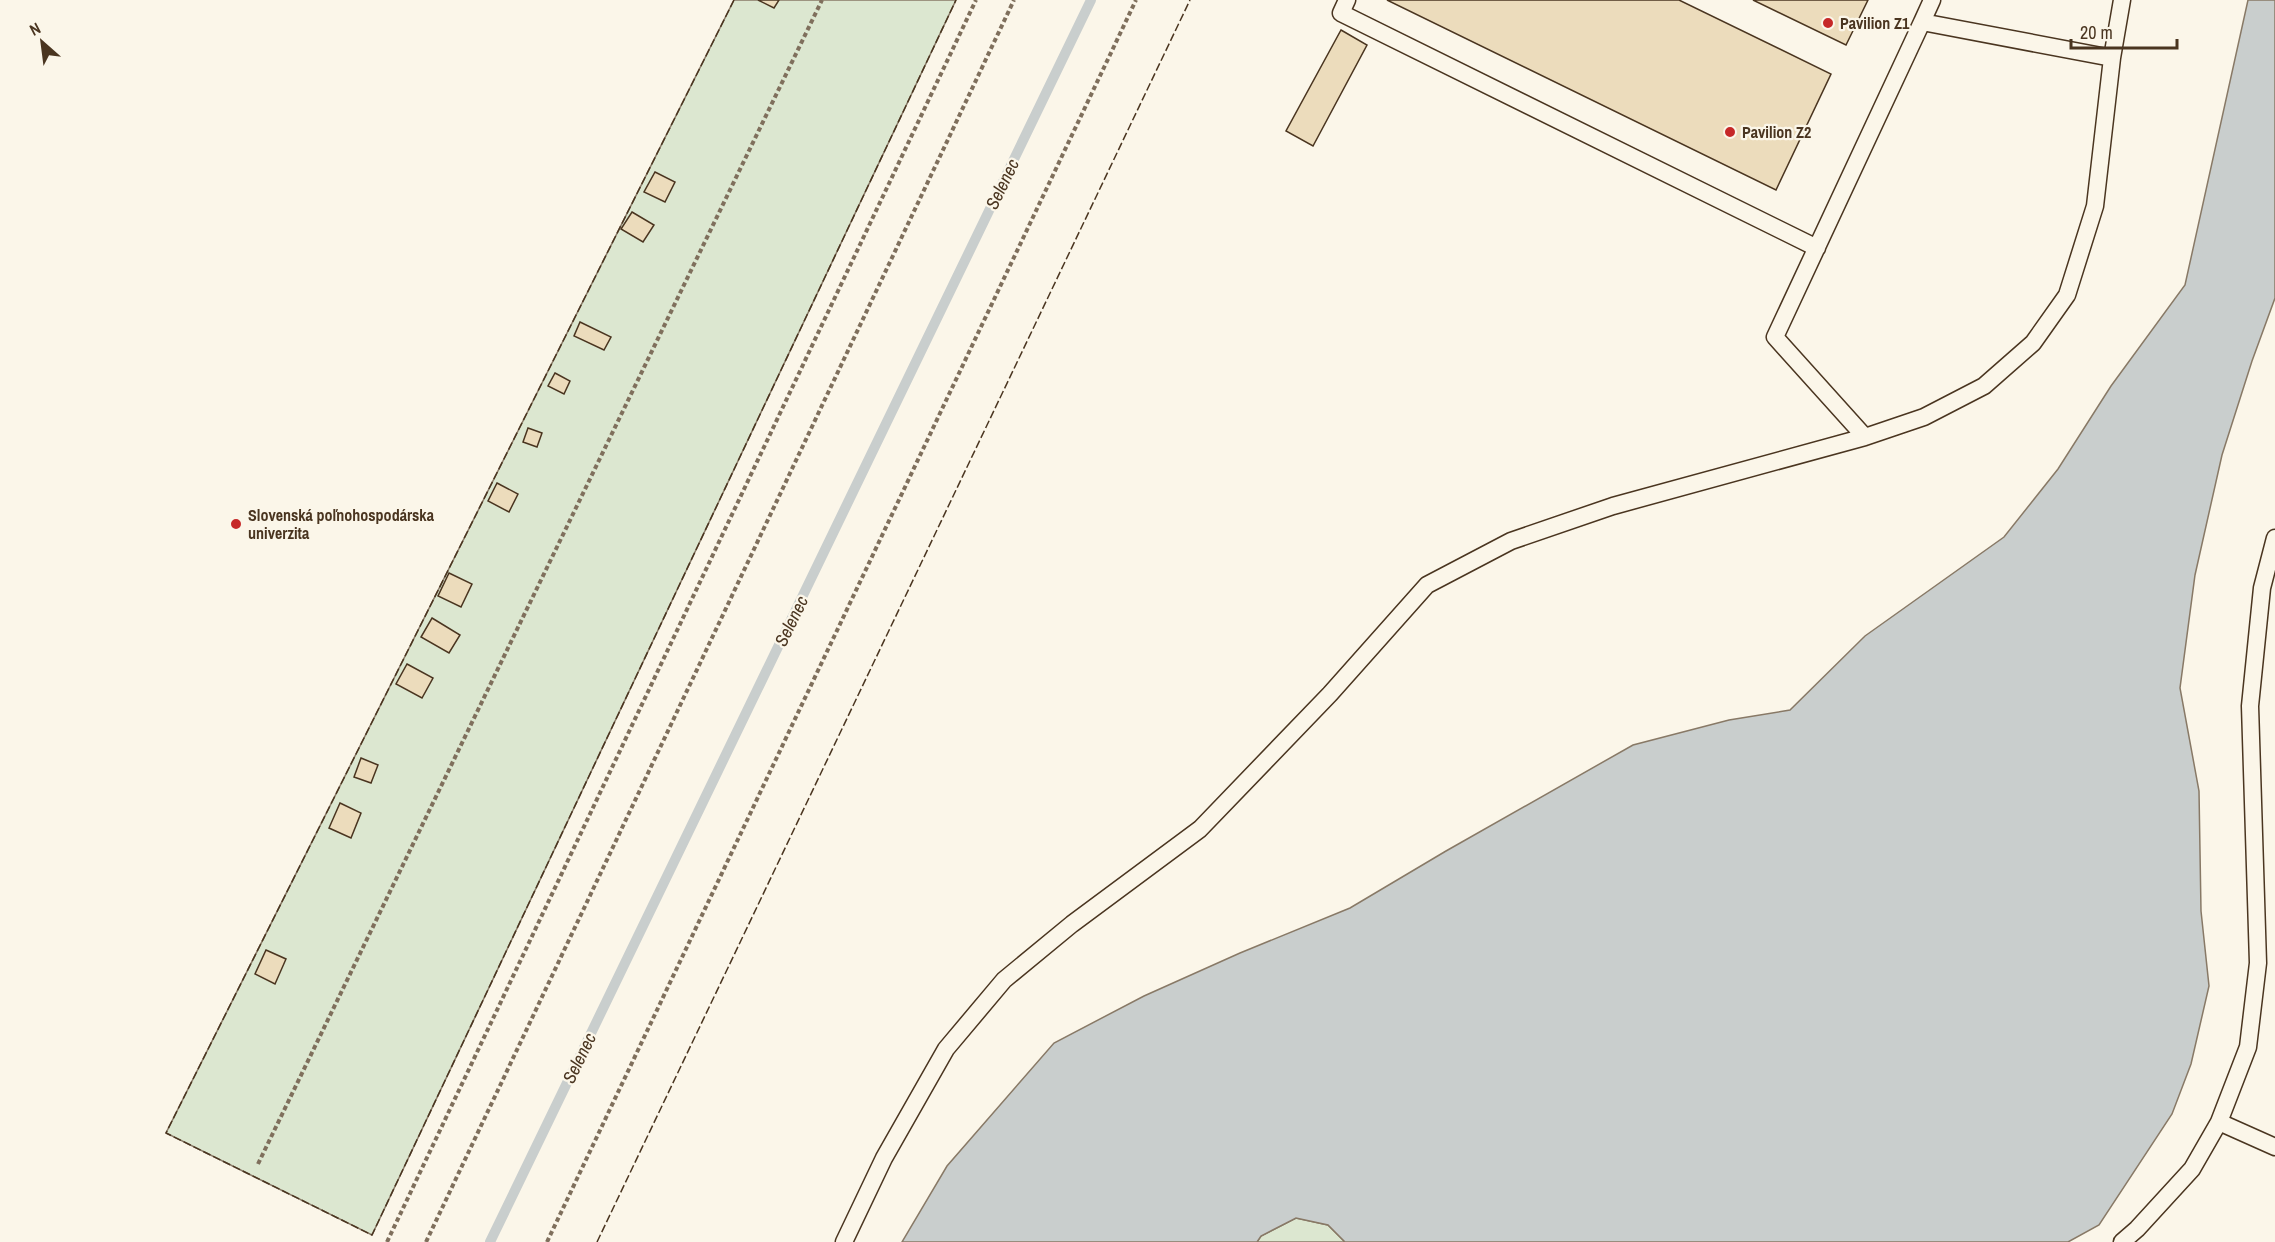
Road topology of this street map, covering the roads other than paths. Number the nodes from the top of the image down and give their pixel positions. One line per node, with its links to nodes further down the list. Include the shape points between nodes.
1 (1347, 0): 6 (lane, via 1341,13)
2 (1932, 0): 4 (lane)
3 (2122, 0): 5 (lane)
4 (1922, 22): 5 (lane); 6 (lane)
5 (2112, 58): 7 (lane, via 2096,206 2067,296 2033,343 1984,386 1924,417)
6 (1817, 248): 7 (lane, via 1775,337)
7 (1865, 437): 11 (lane, via 1613,506 1511,541 1427,585 1330,694 1200,829 1004,980 946,1049 884,1158)
8 (2275, 538): 9 (lane, via 2262,588 2250,706 2258,963 2248,1047)
9 (2219, 1122): 10 (lane); 12 (lane, via 2192,1169)
10 (2275, 1147)
11 (844, 1242)
12 (2122, 1242)

